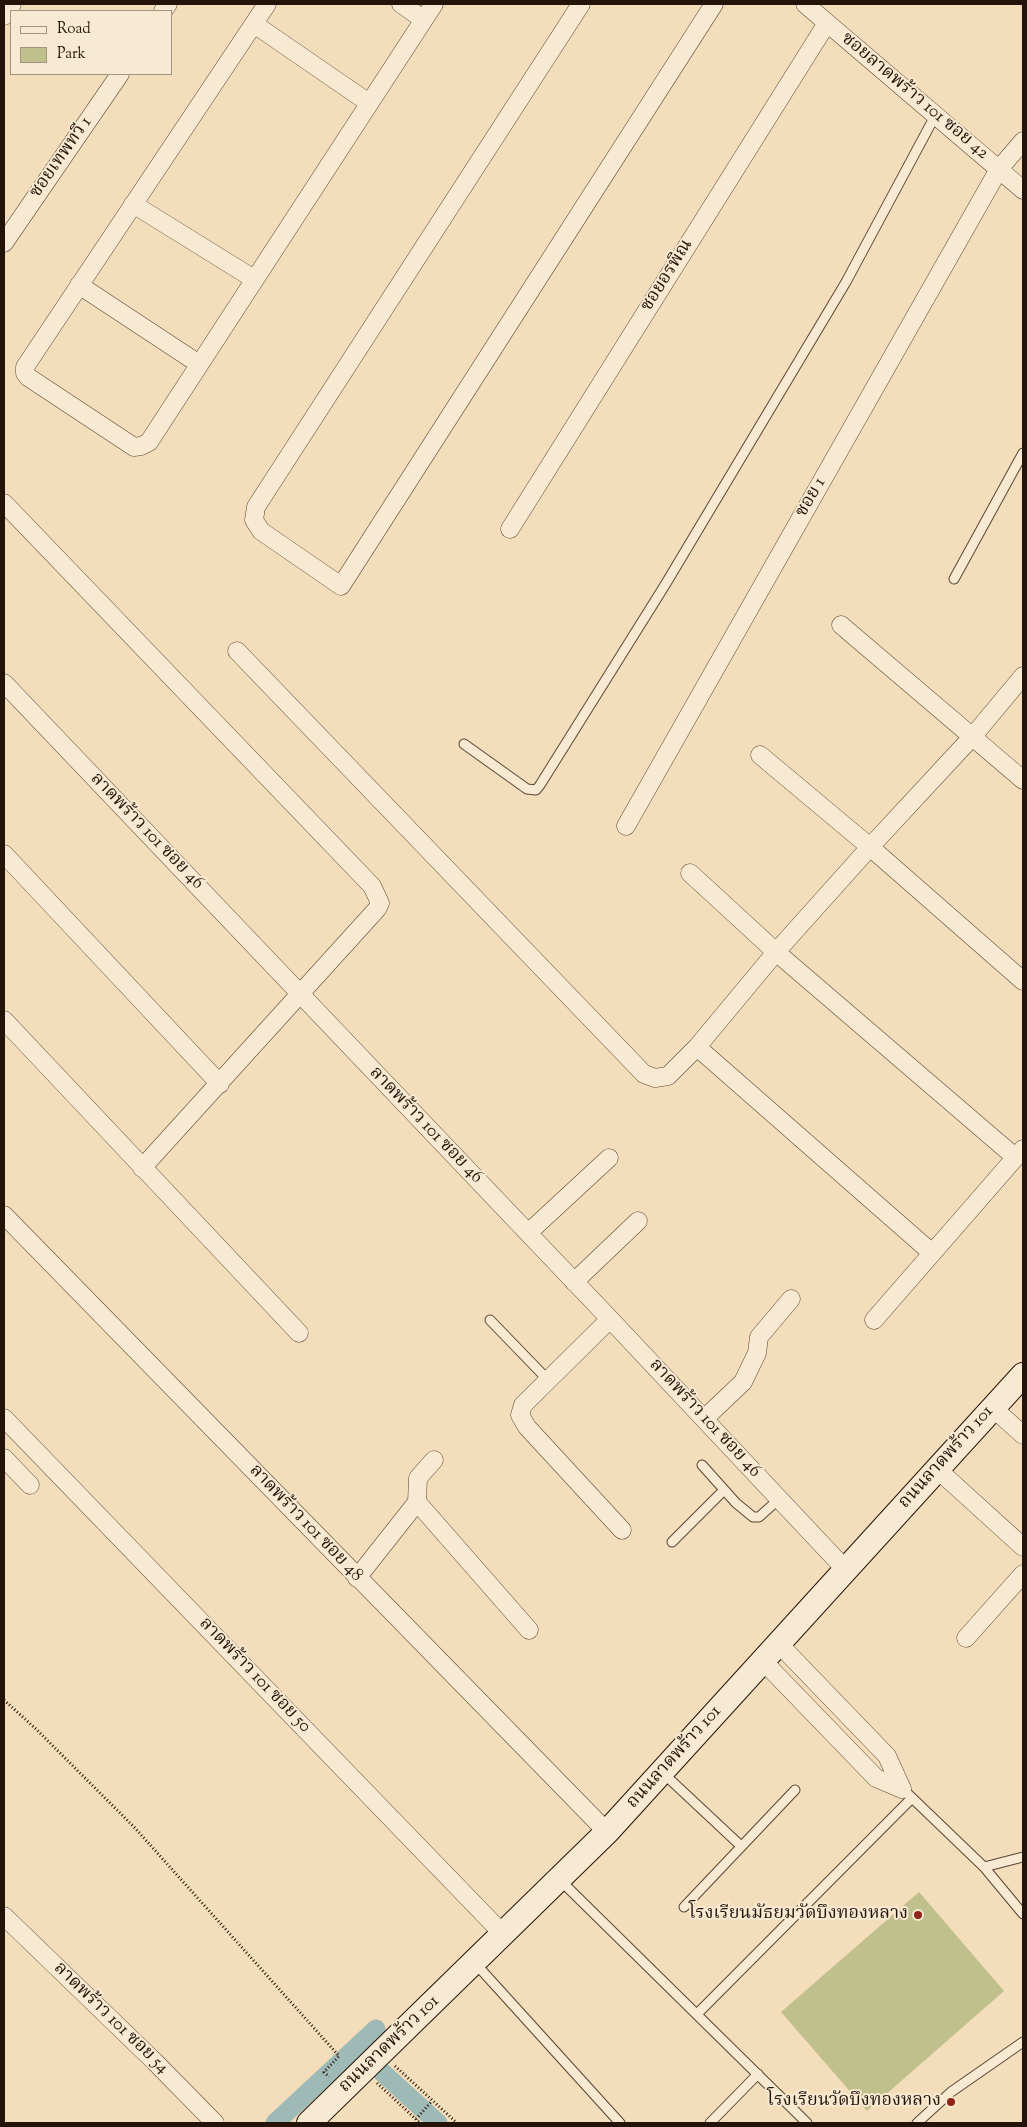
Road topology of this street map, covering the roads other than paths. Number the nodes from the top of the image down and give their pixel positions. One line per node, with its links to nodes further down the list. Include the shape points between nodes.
1 (12, 4): 8 (street)
2 (267, 4): 11 (street)
3 (401, 4): 9 (street)
4 (434, 4): 9 (street)
5 (581, 4): 6 (street, via 256,507 254,520 261,531 342,586)
6 (714, 4)
7 (805, 4): 10 (street, ซอยลาดพร้าว 101 ซอย 42)
8 (4, 16)
9 (423, 20): 13 (street)
10 (827, 23): 14 (street, ซอยลาดพร้าว 101 ซอย 42); 25 (street, ซอยอรพิณ)
11 (254, 24): 13 (street); 18 (street)
12 (119, 75): 19 (street, ซอยเทพทวี 1)
13 (369, 103): 20 (street)
14 (935, 116): 16 (street, ซอยลาดพร้าว 101 ซอย 42); 32 (lane, via 846,282 665,585 540,786 536,790 527,790)
15 (1023, 141): 16 (street, ซอย 1)
16 (999, 169): 17 (street, ซอยลาดพร้าว 101 ซอย 42); 35 (street, ซอย 1)
17 (1023, 190)
18 (133, 204): 20 (street); 21 (street)
19 (4, 243)
20 (254, 279): 22 (street)
21 (79, 285): 22 (street); 22 (street, via 32,354 25,373 126,442 134,446 149,442)
22 (199, 364)
23 (1023, 453): 26 (lane)
24 (4, 503): 41 (street, via 372,886 380,902 377,910)
25 (510, 529)
26 (954, 579)
27 (841, 626): 31 (street)
28 (237, 651): 43 (street, via 644,1074 656,1078 668,1076)
29 (1023, 676): 31 (street)
30 (4, 683): 41 (street, ลาดพร้าว 101 ซอย 46)
31 (973, 736): 34 (street); 36 (street)
32 (464, 744)
33 (760, 755): 36 (street)
34 (1023, 780)
35 (626, 826)
36 (870, 847): 39 (street); 40 (street)
37 (4, 854): 44 (street)
38 (690, 873): 39 (street)
39 (776, 952): 43 (street); 45 (street)
40 (1023, 981)
41 (300, 995): 44 (street); 50 (street, ลาดพร้าว 101 ซอย 46)
42 (4, 1020): 47 (street)
43 (697, 1047): 51 (street)
44 (220, 1084): 47 (street)
45 (1019, 1153): 51 (street)
46 (609, 1158): 50 (street)
47 (142, 1168): 57 (street)
48 (4, 1215): 77 (street, ลาดพร้าว 101 ซอย 48)
49 (638, 1221): 52 (street)
50 (528, 1234): 52 (street, ลาดพร้าว 101 ซอย 46)
51 (932, 1253): 56 (street)
52 (574, 1282): 54 (street, ลาดพร้าว 101 ซอย 46)
53 (791, 1299): 62 (street, via 759,1337 757,1352 743,1382)
54 (610, 1319): 59 (street); 62 (street, ลาดพร้าว 101 ซอย 46)
55 (490, 1320): 59 (lane)
56 (874, 1320)
57 (299, 1333)
58 (1023, 1374): 60 (street, ถนนลาดพร้าว 101)
59 (548, 1380): 72 (street, via 523,1405 521,1418)
60 (993, 1408): 63 (street); 67 (street, ถนนลาดพร้าว 101)
61 (4, 1418): 93 (street, ลาดพร้าว 101 ซอย 50)
62 (704, 1419): 70 (street, ลาดพร้าว 101 ซอย 46)
63 (1023, 1435)
64 (4, 1458): 68 (street)
65 (434, 1460): 71 (street, via 418,1478)
66 (702, 1465): 69 (lane)
67 (937, 1469): 74 (street); 75 (street, ถนนลาดพร้าว 101)
68 (30, 1485)
69 (724, 1490): 70 (lane, via 753,1517 759,1516); 73 (lane)
70 (779, 1499): 75 (street, ลาดพร้าว 101 ซอย 46)
71 (417, 1502): 77 (street); 78 (street)
72 (622, 1530)
73 (672, 1542)
74 (1023, 1547)
75 (845, 1569): 80 (street, ถนนลาดพร้าว 101)
76 (1023, 1574): 79 (street)
77 (357, 1578): 85 (street, ลาดพร้าว 101 ซอย 48)
78 (529, 1630)
79 (966, 1638)
80 (779, 1644): 81 (street, ถนนลาดพร้าว 101); 84 (street, via 888,1756)
81 (763, 1661): 82 (street, ถนนลาดพร้าว 101); 84 (street, via 876,1778)
82 (663, 1773): 85 (street, ถนนลาดพร้าว 101); 86 (lane)
83 (795, 1790): 86 (lane)
84 (907, 1794): 88 (lane); 95 (lane)
85 (607, 1832): 89 (street, ถนนลาดพร้าว 101)
86 (742, 1846): 90 (lane)
87 (1023, 1857): 88 (lane)
88 (984, 1867): 91 (lane)
89 (560, 1880): 93 (street, ถนนลาดพร้าว 101); 95 (lane)
90 (684, 1907)
91 (1023, 1914)
92 (4, 1916): 98 (street, ลาดพร้าว 101 ซอย 54)
93 (504, 1935): 94 (street, ถนนลาดพร้าว 101)
94 (476, 1963): 99 (street, ถนนลาดพร้าว 101); 100 (lane)
95 (697, 2014): 97 (lane)
96 (1023, 2042): 103 (lane, via 951,2092)
97 (758, 2074): 101 (lane); 102 (lane)
98 (215, 2123)
99 (309, 2123)
100 (620, 2123)
101 (710, 2123)
102 (807, 2123)
103 (917, 2123)

